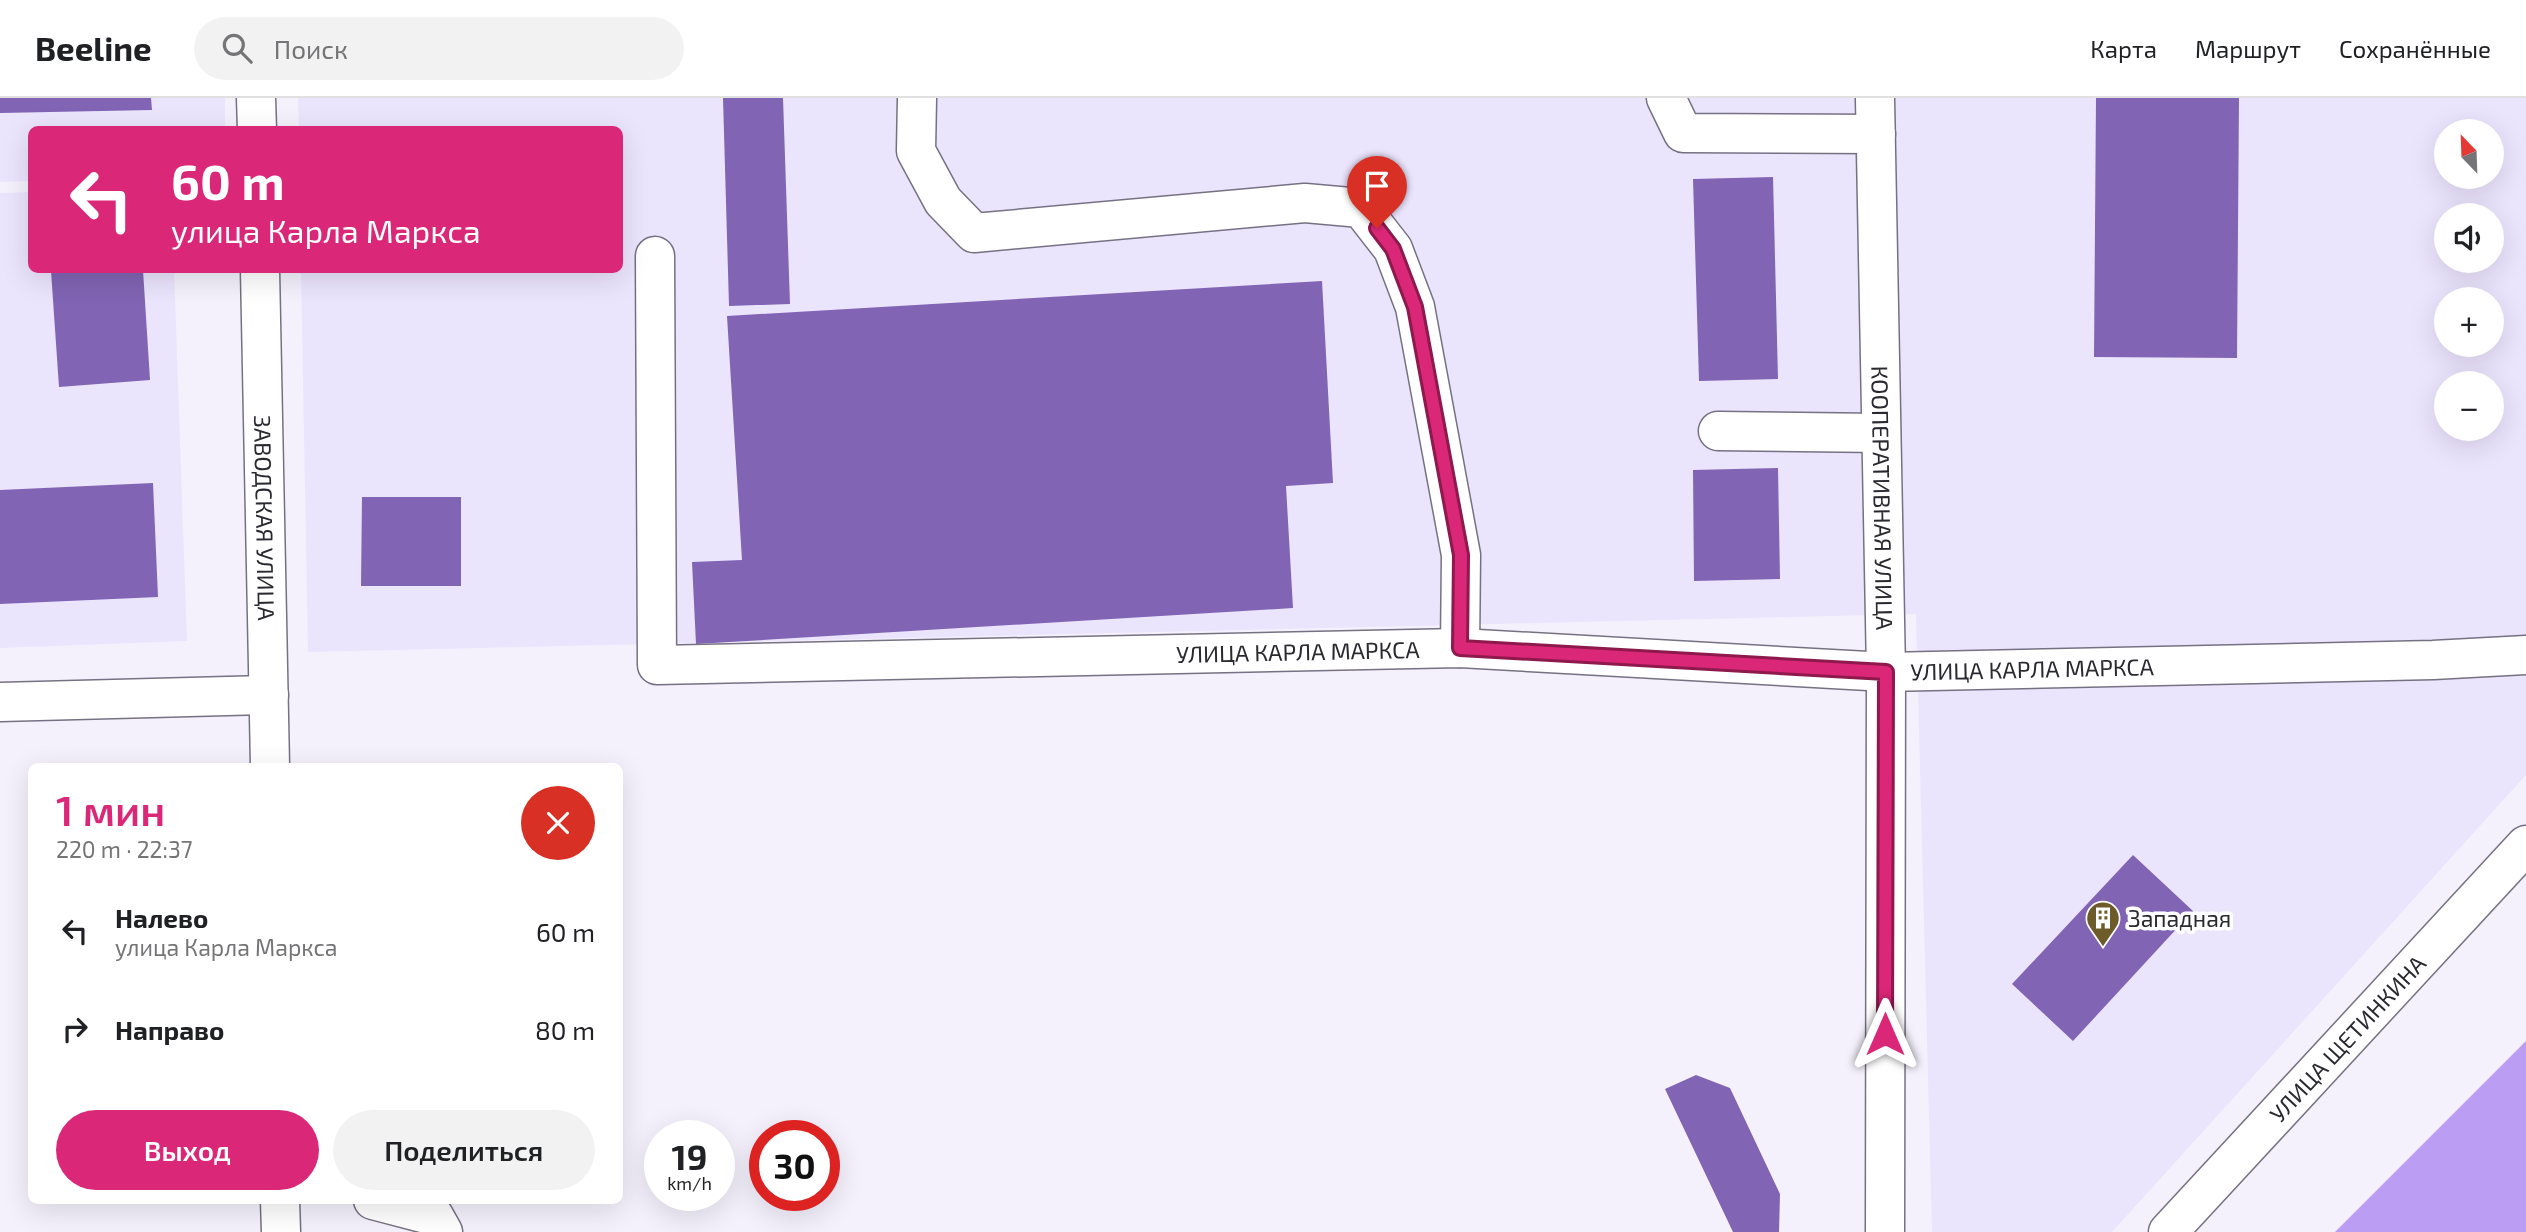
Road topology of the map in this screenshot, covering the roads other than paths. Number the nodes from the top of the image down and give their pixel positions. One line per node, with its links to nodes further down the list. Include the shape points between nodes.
1 (256, 98): 5 (street)
2 (917, 98): 10 (street, via 916,151 943,201 974,233 1305,204 1361,208 1393,249 1415,307 1461,555)
3 (1666, 98): 4 (street, via 1684,133)
4 (1875, 116): 9 (street, КООПЕРАТИВНАЯ УЛИЦА)
5 (257, 126)
6 (655, 256): 10 (street, УЛИЦА КАРЛА МАРКСА, via 657,664)
7 (260, 273): 13 (street, ЗАВОДСКАЯ УЛИЦА)
8 (1718, 431): 9 (street)
9 (1881, 433): 12 (street, КООПЕРАТИВНАЯ УЛИЦА)
10 (1460, 648): 12 (street, УЛИЦА КАРЛА МАРКСА)
11 (2526, 655): 12 (street, УЛИЦА КАРЛА МАРКСА)
12 (1886, 672): 19 (street, КООПЕРАТИВНАЯ УЛИЦА)
13 (269, 695): 14 (street); 15 (street, ЗАВОДСКАЯ УЛИЦА)
14 (0, 702)
15 (270, 763)
16 (2526, 845): 20 (street, УЛИЦА ЩЕТИНКИНА)
17 (388, 1204): 18 (street, via 434,1216)
18 (443, 1232)
19 (1885, 1232)
20 (2168, 1232)

